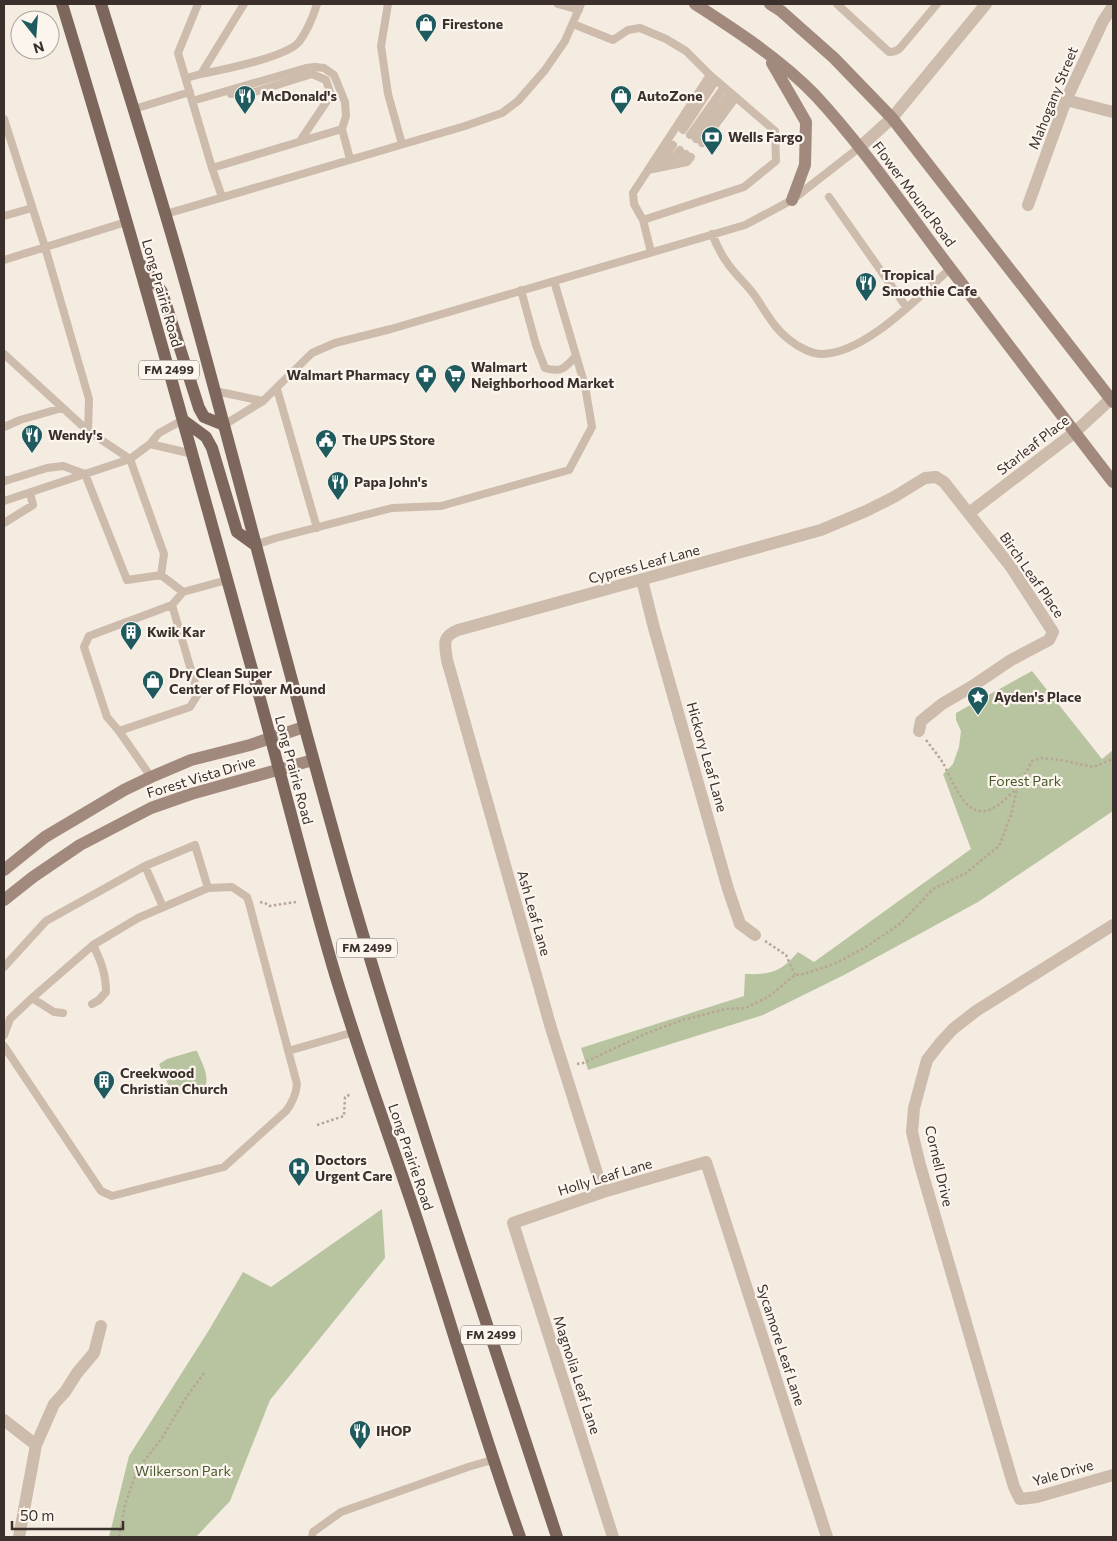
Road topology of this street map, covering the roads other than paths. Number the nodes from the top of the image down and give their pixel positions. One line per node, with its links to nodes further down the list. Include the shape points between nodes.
1 (62, 4): 47 (main road, Long Prairie Road / FM 2499)
2 (101, 4): 26 (main road, Long Prairie Road / FM 2499)
3 (198, 4): 18 (lane, via 178,53)
4 (244, 4): 17 (lane)
5 (317, 4): 17 (lane, via 298,43 284,52)
6 (388, 4): 33 (lane, via 381,46 388,94)
7 (558, 4): 14 (lane)
8 (695, 4): 16 (main road, Flower Mound Road)
9 (770, 4): 28 (main road, Flower Mound Road, via 834,58)
10 (836, 4): 11 (lane, via 889,52 901,47)
11 (937, 4)
12 (986, 4): 28 (street)
13 (1113, 6): 24 (street, Mahogany Street)
14 (580, 7): 15 (lane)
15 (573, 24): 19 (lane, via 613,40 628,30 640,28 686,51); 33 (lane, via 546,70 518,101 483,120)
16 (768, 54): 35 (main road, Flower Mound Road, via 814,94); 41 (main road, via 806,122 805,165)
17 (201, 74): 18 (lane)
18 (186, 78): 21 (lane)
19 (713, 78): 20 (lane); 31 (lane); 37 (lane)
20 (724, 87): 23 (lane); 23 (lane, via 696,139)
21 (190, 92): 25 (lane); 26 (lane)
22 (218, 94): 25 (lane); 30 (lane, via 306,68 324,68 334,75 345,102 346,116); 32 (lane, via 251,93 312,74 326,80 331,95)
23 (733, 95): 46 (lane, via 775,131 776,161 744,187)
24 (1066, 100): 27 (street); 42 (street, Mahogany Street)
25 (192, 101): 38 (lane)
26 (134, 109): 44 (main road, Long Prairie Road / FM 2499)
27 (1113, 112)
28 (892, 118): 35 (street); 62 (main road, Flower Mound Road)
29 (4, 119): 43 (lane)
30 (342, 129): 32 (lane); 36 (lane)
31 (683, 130)
32 (300, 142): 38 (lane)
33 (402, 144): 36 (lane)
34 (673, 144): 37 (lane)
35 (860, 147): 41 (lane); 53 (main road, Flower Mound Road)
36 (350, 159): 40 (lane)
37 (650, 166): 37 (lane, via 685,154 687,162); 46 (lane, via 633,193 634,204)
38 (212, 168): 40 (lane)
39 (829, 197): 56 (lane)
40 (222, 198): 44 (lane)
41 (792, 200): 48 (lane, via 745,225)
42 (1028, 205)
43 (32, 208): 45 (lane); 49 (lane)
44 (166, 214): 61 (main road, Long Prairie Road / FM 2499)
45 (4, 216)
46 (643, 220): 50 (lane)
47 (126, 222): 49 (lane); 51 (main road, Long Prairie Road / FM 2499)
48 (712, 234): 50 (lane); 56 (lane, via 726,262 754,294 777,328 802,348 821,354 849,348)
49 (45, 247): 52 (lane); 68 (lane, via 89,400)
50 (651, 252): 54 (lane)
51 (137, 258): 65 (main road, Long Prairie Road / FM 2499); 66 (main road, via 162,292 199,408 204,417)
52 (4, 260)
53 (950, 268): 56 (lane); 69 (main road, Flower Mound Road)
54 (554, 281): 55 (lane); 58 (lane)
55 (521, 290): 58 (lane, via 544,368 555,371 566,367); 60 (lane, via 335,343 312,353)
56 (907, 308)
57 (4, 354): 59 (lane)
58 (576, 356): 81 (lane, via 592,427 570,470 441,506 392,508)
59 (7, 363): 64 (lane)
60 (276, 389): 63 (lane); 81 (lane)
61 (215, 391): 63 (lane); 66 (main road, Long Prairie Road / FM 2499)
62 (1113, 400): 69 (street, Starleaf Place)
63 (263, 401): 66 (lane)
64 (62, 408): 67 (lane); 68 (lane)
65 (184, 420): 70 (lane, via 160,433); 71 (main road, Long Prairie Road / FM 2499); 82 (main road, via 206,437 237,532)
66 (224, 425): 82 (main road, Long Prairie Road / FM 2499)
67 (4, 427)
68 (88, 430): 72 (lane)
69 (1075, 432): 75 (main road, Flower Mound Road); 78 (street, Starleaf Place)
70 (150, 444): 71 (lane); 72 (lane)
71 (192, 454): 84 (main road, Long Prairie Road / FM 2499)
72 (130, 459): 73 (lane); 83 (lane, via 164,554)
73 (85, 474): 74 (lane, via 63,466); 76 (lane); 83 (lane, via 127,580)
74 (4, 480)
75 (1113, 482)
76 (30, 493): 77 (lane); 80 (lane, via 33,505)
77 (4, 501)
78 (968, 513): 79 (street, Birch Leaf Place, via 944,482 936,477 926,478); 90 (street, Birch Leaf Place, via 1011,567 1052,632 1049,640 942,704 921,721)
79 (853, 517): 85 (street, Cypress Leaf Lane, via 821,530)
80 (4, 523)
81 (317, 528): 82 (lane)
82 (256, 545): 89 (main road, Long Prairie Road / FM 2499)
83 (161, 575): 86 (lane)
84 (227, 580): 86 (lane); 92 (main road, Long Prairie Road / FM 2499)
85 (642, 580): 88 (street, Cypress Leaf Lane, via 458,630 449,634); 102 (street, Hickory Leaf Lane, via 728,889 740,924)
86 (183, 592): 87 (lane)
87 (172, 605): 91 (lane, via 198,694 190,707); 91 (lane, via 89,636 84,647 107,717)
88 (445, 641): 114 (street, Ash Leaf Lane, via 447,660 551,1028)
89 (304, 727): 92 (main road, Forest Vista Drive); 93 (main road, Long Prairie Road / FM 2499)
90 (919, 730)
91 (119, 731): 95 (lane)
92 (270, 738): 94 (main road, Long Prairie Road / FM 2499); 95 (main road, Forest Vista Drive, via 191,760)
93 (313, 760): 94 (main road, Forest Vista Drive); 125 (main road, Long Prairie Road / FM 2499, via 372,965)
94 (279, 769): 99 (main road, Forest Vista Drive, via 151,808 80,845); 109 (main road, Long Prairie Road / FM 2499, via 318,915)
95 (151, 777): 97 (main road, Forest Vista Drive, via 45,837)
96 (145, 866): 98 (lane, via 195,846); 100 (lane); 104 (lane, via 46,921)
97 (4, 870)
98 (208, 888): 100 (lane); 112 (lane, via 232,887 247,897)
99 (4, 900)
100 (163, 907): 103 (lane)
101 (1113, 925): 121 (street, Cornell Drive, via 976,1011 953,1029 927,1060 914,1108 912,1132 920,1165)
102 (755, 935)
103 (93, 945): 105 (lane); 106 (lane, via 103,966 106,992)
104 (4, 967)
105 (32, 998): 107 (lane, via 54,1012); 108 (lane)
106 (92, 1004)
107 (63, 1013)
108 (7, 1017): 110 (lane)
109 (354, 1032): 112 (lane); 119 (main road, Long Prairie Road / FM 2499, via 416,1216)
110 (4, 1035)
111 (4, 1046): 112 (lane, via 101,1191 112,1196 224,1167 292,1104 297,1084)
112 (288, 1051)
113 (706, 1162): 114 (street, Holly Leaf Lane); 127 (street, Sycamore Leaf Lane)
114 (603, 1192): 115 (street, Holly Leaf Lane)
115 (513, 1222): 126 (street, Magnolia Leaf Lane)
116 (101, 1326): 118 (street, via 94,1353 54,1404)
117 (4, 1420): 118 (street)
118 (36, 1445): 122 (street)
119 (492, 1460): 123 (lane, via 341,1512 313,1532); 124 (main road, Long Prairie Road / FM 2499)
120 (1113, 1475): 121 (street, Yale Drive)
121 (1020, 1499)
122 (19, 1537)
123 (312, 1537)
124 (520, 1537)
125 (556, 1537)
126 (614, 1537)
127 (827, 1537)

